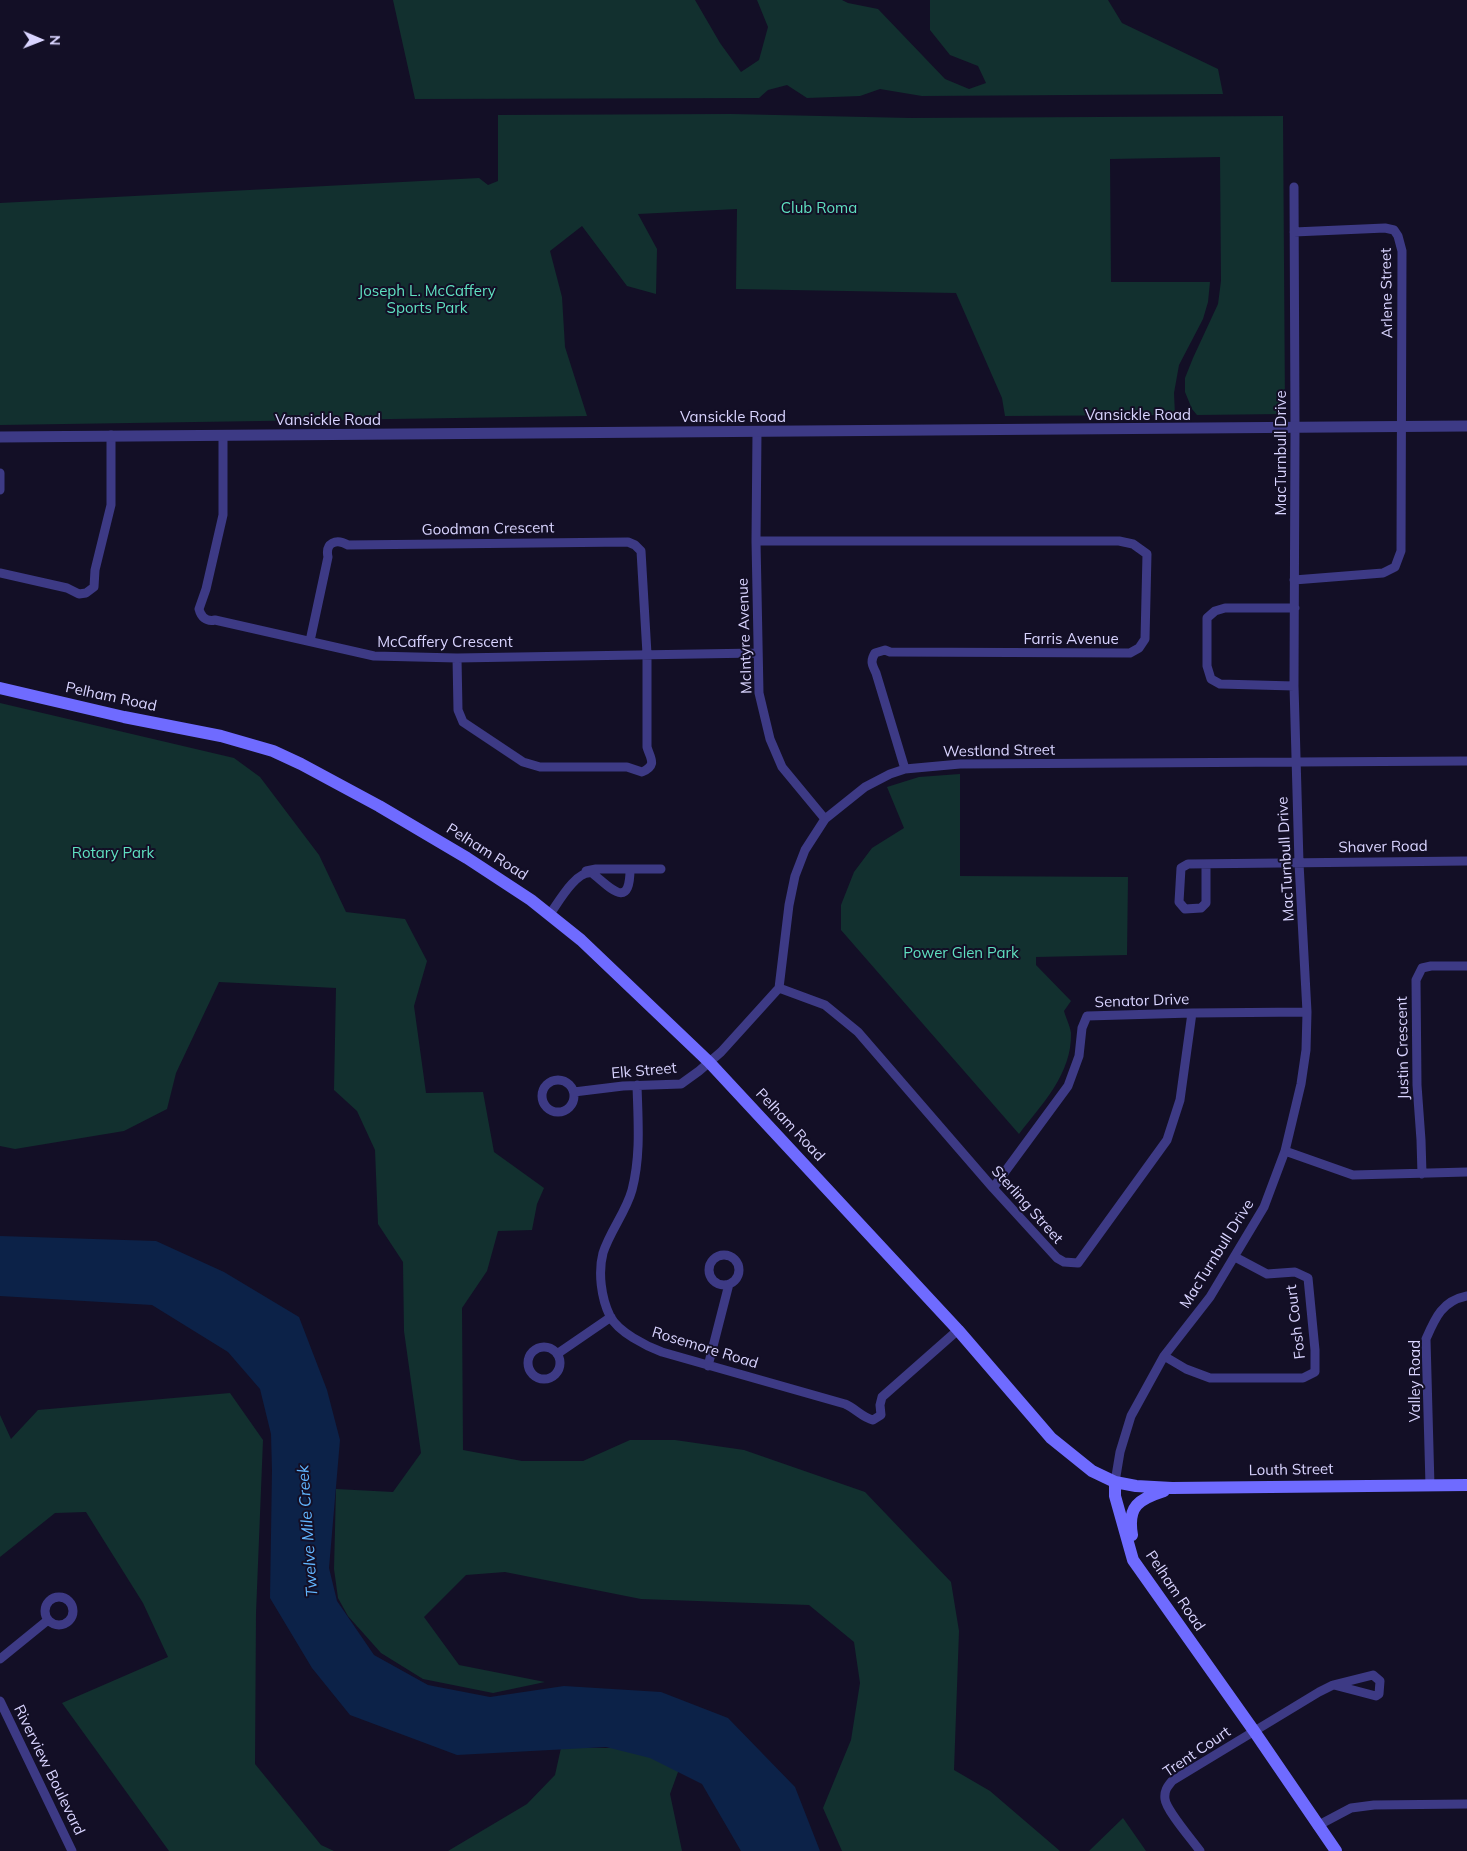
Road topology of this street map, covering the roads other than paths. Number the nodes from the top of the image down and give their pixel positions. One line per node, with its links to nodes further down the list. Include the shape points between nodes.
1 (1294, 187): 2 (street, MacTurnbull Drive)
2 (1294, 232): 4 (street, Arlene Street, via 1385,228 1394,230 1398,236 1402,251); 5 (street, MacTurnbull Drive)
3 (1467, 426): 4 (street, Vansickle Road)
4 (1401, 428): 5 (street, Vansickle Road); 14 (street, Arlene Street, via 1402,551 1395,567 1383,573)
5 (1295, 429): 6 (street, Vansickle Road); 14 (street, MacTurnbull Drive)
6 (757, 432): 8 (street, Vansickle Road); 12 (street, McIntyre Avenue)
7 (112, 435): 8 (street, Vansickle Road); 9 (street, Vansickle Road); 13 (street, via 111,505 94,587 86,594 80,594)
8 (224, 436): 16 (street, McCaffery Crescent, via 223,515 200,613 208,621)
9 (0, 437)
10 (0, 472): 11 (street)
11 (0, 490)
12 (756, 541): 17 (street, McIntyre Avenue); 24 (street, Farris Avenue, via 1119,540 1133,544 1147,554 1145,639 1130,653 885,650 874,653 872,666)
13 (0, 572)
14 (1294, 580): 15 (street, MacTurnbull Drive)
15 (1295, 608): 20 (street, MacTurnbull Drive); 20 (street, via 1225,608 1207,618 1207,666 1211,679 1220,684)
16 (310, 641): 18 (street, Goodman Crescent, via 328,549 335,542 613,541 628,542 641,551); 19 (street, McCaffery Crescent, via 374,656)
17 (757, 653): 18 (street, McCaffery Crescent); 25 (street, McIntyre Avenue, via 759,693 773,746 782,767)
18 (647, 654): 19 (street, McCaffery Crescent); 19 (street, via 647,747 652,760 650,767 642,772 627,767 540,767 523,762 462,722 458,710)
19 (457, 658)
20 (1294, 686): 23 (street, MacTurnbull Drive)
21 (0, 688): 32 (main road, Pelham Road, via 221,736 290,758 467,858)
22 (1467, 761): 23 (street, Westland Street)
23 (1295, 763): 24 (street, Westland Street, via 960,764); 27 (street, MacTurnbull Drive)
24 (905, 770): 25 (street, Westland Street, via 865,787)
25 (825, 819): 34 (street, Westland Street, via 805,850 795,876)
26 (1467, 860): 27 (street, Shaver Road)
27 (1299, 863): 28 (street, Shaver Road); 36 (street, MacTurnbull Drive)
28 (1206, 864): 28 (street, Shaver Road, via 1206,903 1201,908 1185,908 1179,902 1181,868 1188,864)
29 (630, 869): 30 (street); 31 (street, via 591,870); 31 (street, via 629,884 622,892 613,891 592,873)
30 (661, 869)
31 (579, 876): 32 (street)
32 (550, 914): 37 (main road, Pelham Road)
33 (1467, 966): 42 (street, Justin Crescent, via 1422,968 1416,980)
34 (778, 988): 37 (street); 43 (street, Sterling Street, via 825,1005 858,1032)
35 (1192, 1012): 36 (street, Senator Drive); 43 (street, Senator Drive, via 1088,1016 1068,1086); 43 (street, Sterling Street, via 1180,1100 1167,1140 1078,1263 1057,1258)
36 (1307, 1012): 40 (street, MacTurnbull Drive, via 1301,1084)
37 (710, 1062): 38 (street, Elk Street, via 681,1084); 48 (main road, Pelham Road)
38 (637, 1085): 39 (street, Elk Street); 47 (street, via 637,1169 631,1193 608,1241 601,1264 602,1285)
39 (574, 1092)
40 (1285, 1151): 42 (street, via 1353,1175); 44 (street, MacTurnbull Drive, via 1264,1207)
41 (1467, 1172): 42 (street)
42 (1422, 1174)
43 (993, 1188)
44 (1235, 1257): 50 (street, MacTurnbull Drive, via 1210,1297); 50 (street, Fosh Court, via 1267,1274 1295,1272 1308,1278 1315,1372 1303,1378 1210,1378)
45 (729, 1284): 51 (street)
46 (1467, 1296): 54 (street, Valley Road, via 1448,1304 1435,1316 1426,1339)
47 (610, 1317): 49 (street); 51 (street, Rosemore Road, via 627,1334 647,1346)
48 (958, 1330): 51 (street, Rosemore Road, via 882,1397 881,1414 873,1420 845,1404); 52 (main road, Pelham Road, via 1051,1438 1092,1470)
49 (556, 1354)
50 (1164, 1356): 52 (street, MacTurnbull Drive, via 1131,1416)
51 (708, 1366)
52 (1115, 1482): 55 (main road, Louth Street); 56 (main road, Pelham Road)
53 (1467, 1485): 54 (main road, Louth Street)
54 (1430, 1486): 55 (main road, Louth Street)
55 (1172, 1488): 56 (main road, via 1145,1497 1133,1511 1130,1524)
56 (1133, 1560): 61 (main road, Pelham Road)
57 (48, 1620): 58 (street)
58 (0, 1658)
59 (1334, 1685): 59 (street, Trent Court, via 1376,1696 1380,1694 1380,1681 1374,1675); 61 (street, Trent Court)
60 (0, 1701): 64 (street, Riverview Boulevard)
61 (1254, 1731): 63 (main road, Pelham Road); 65 (street, Trent Court, via 1172,1781 1165,1792 1166,1802)
62 (1467, 1804): 63 (street, via 1351,1808)
63 (1317, 1826): 66 (main road, Pelham Road)
64 (72, 1851)
65 (1200, 1851)
66 (1336, 1851)

